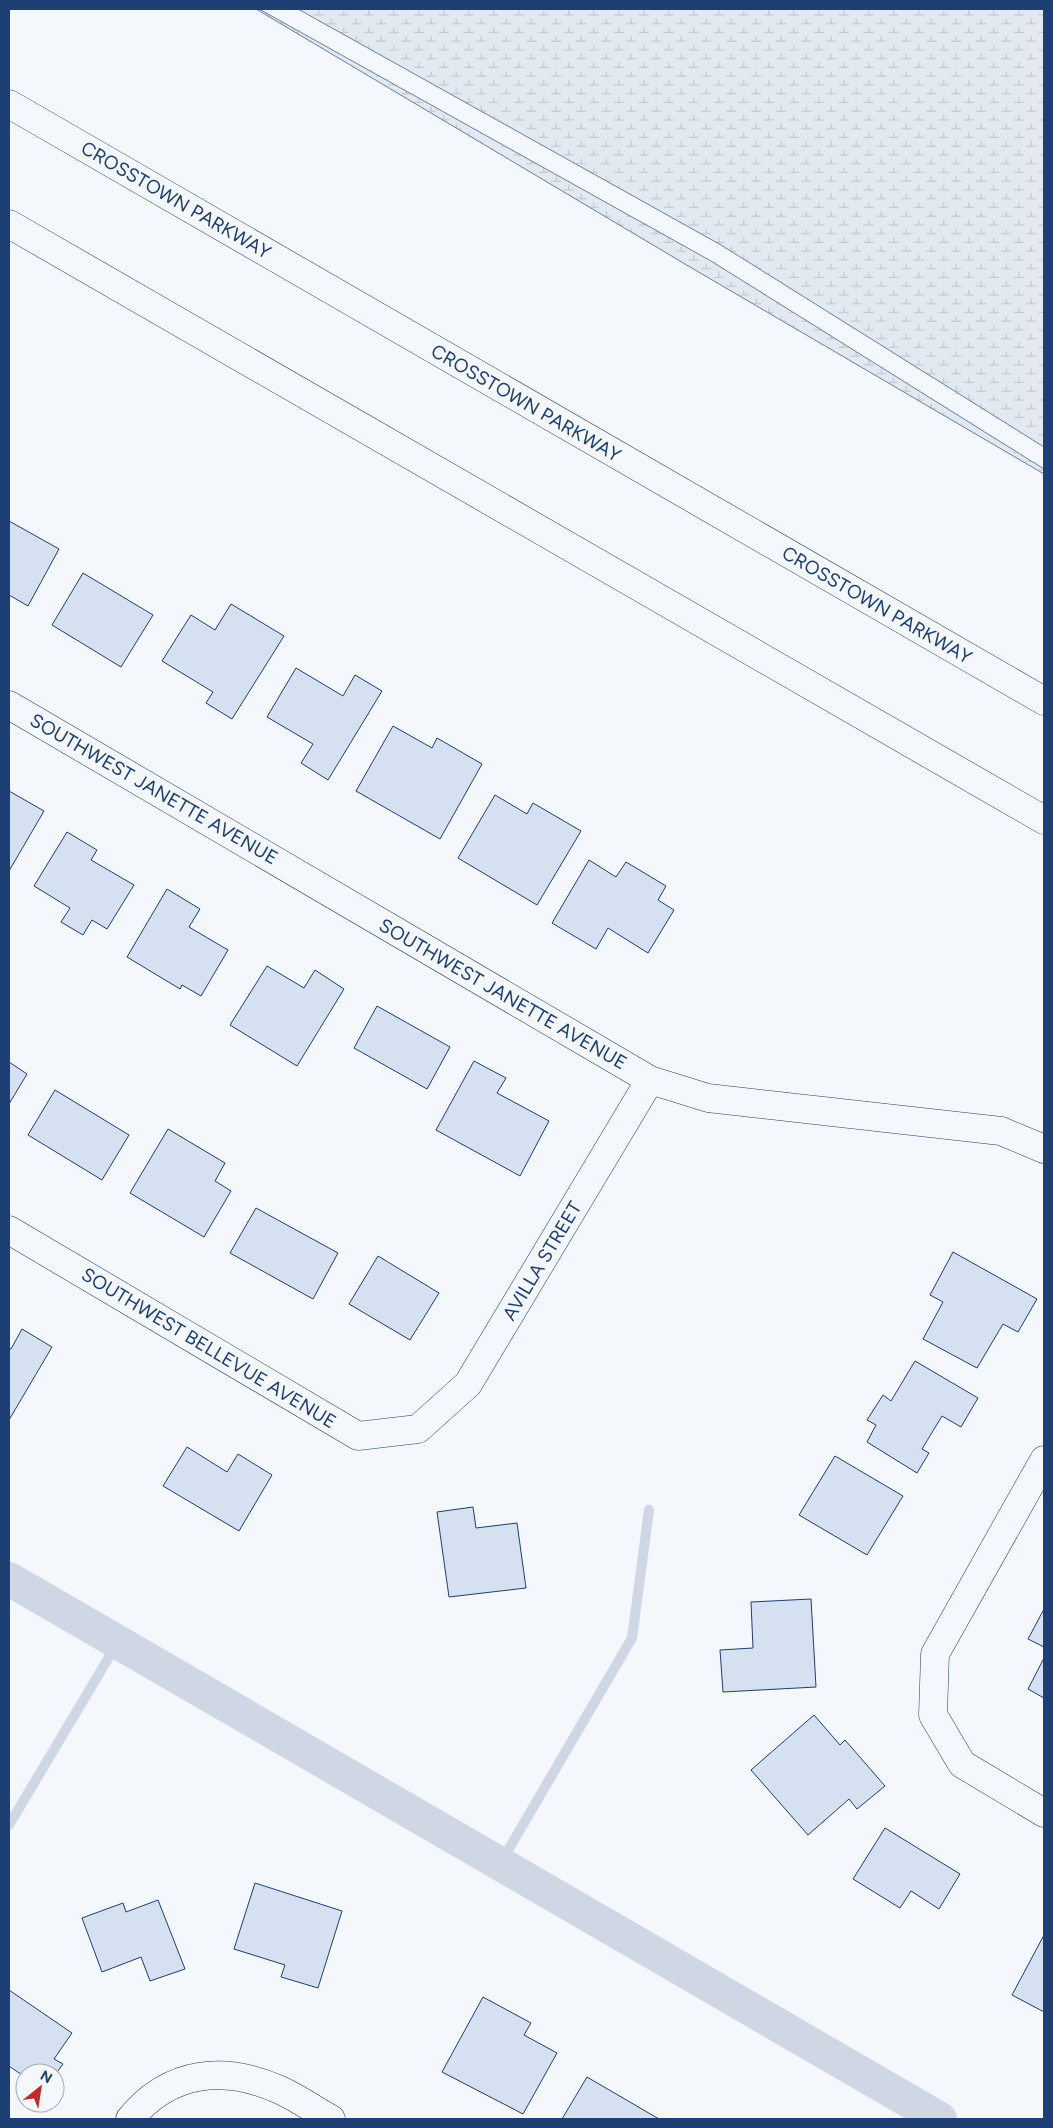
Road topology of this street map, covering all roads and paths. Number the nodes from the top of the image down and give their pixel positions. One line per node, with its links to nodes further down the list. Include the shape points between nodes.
1 (9, 104): 3 (street, CROSSTOWN PARKWAY)
2 (9, 224): 5 (street)
3 (1044, 701)
4 (9, 705): 6 (street, SOUTHWEST JANETTE AVENUE)
5 (1044, 820)
6 (650, 1080): 7 (street, SOUTHWEST JANETTE AVENUE, via 708,1098 1002,1131); 9 (street, AVILLA STREET, via 468,1384)
7 (1044, 1149)
8 (9, 1230): 9 (street, SOUTHWEST BELLEVUE AVENUE, via 358,1436)
9 (418, 1429)
10 (1044, 1460): 11 (street, via 935,1654 933,1715 962,1764)
11 (1044, 1813)
12 (130, 2119): 13 (street, via 164,2089 206,2075 252,2079 281,2090)
13 (330, 2119)

